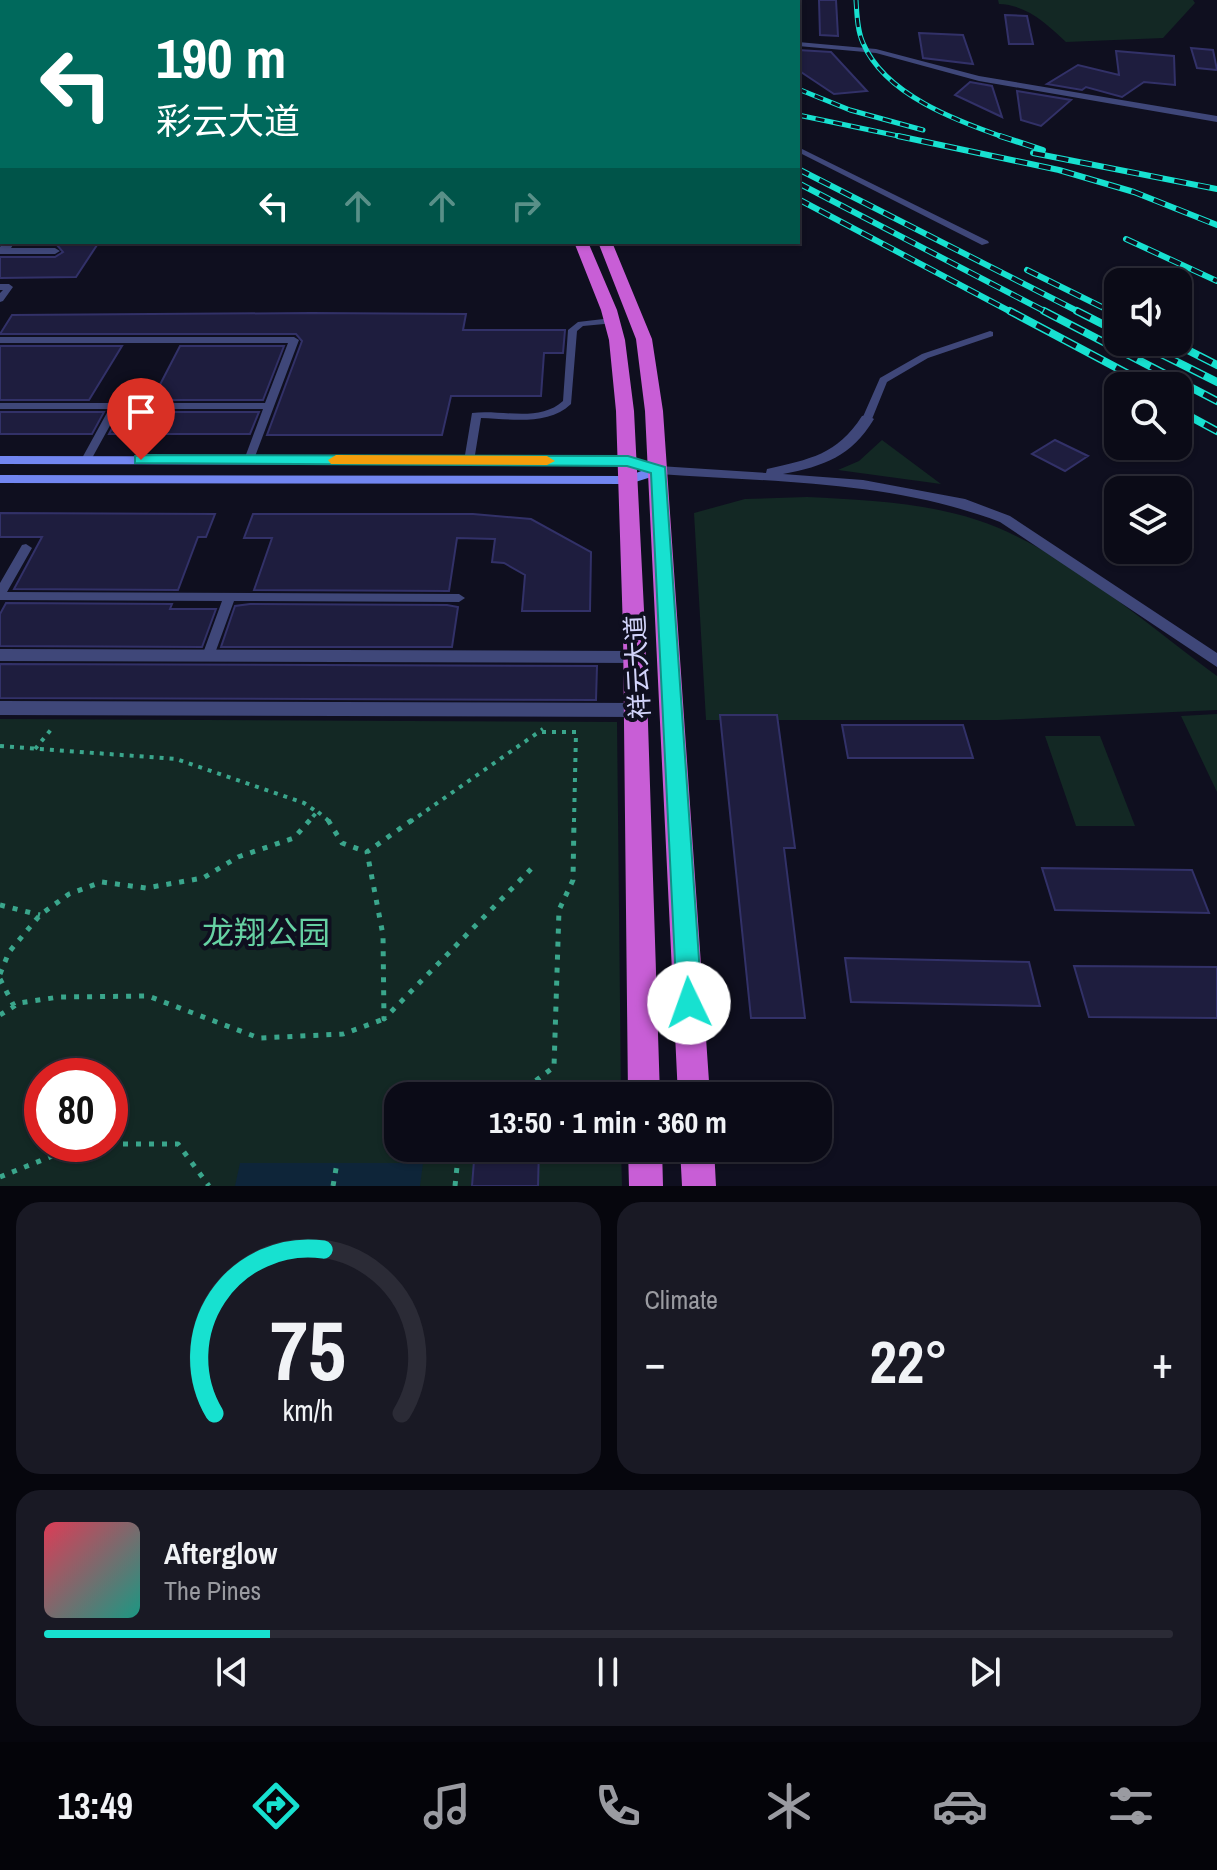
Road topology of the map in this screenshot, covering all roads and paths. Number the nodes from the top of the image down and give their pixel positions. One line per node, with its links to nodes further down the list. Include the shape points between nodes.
1 (800, 44): 2 (street, via 876,51 979,78)
2 (1217, 119)
3 (800, 150): 4 (lane)
4 (985, 243)
5 (8, 244): 8 (street, via 2,251)
6 (582, 244): 11 (highway, 祥云大道)
7 (606, 244): 23 (highway, 祥云大道, via 644,339)
8 (55, 251)
9 (0, 287): 10 (lane, via 9,287)
10 (0, 299)
11 (612, 321): 21 (lane, via 573,330 568,402 562,410 546,415 476,415); 22 (highway, 祥云大道, via 621,363)
12 (990, 334): 17 (lane, via 925,356 883,380)
13 (0, 340): 16 (lane, via 294,340)
14 (0, 406): 15 (lane)
15 (116, 406): 16 (lane); 19 (lane)
16 (269, 406): 20 (lane)
17 (867, 419): 24 (street, via 839,452)
18 (0, 460): 19 (main road)
19 (86, 460): 20 (main road)
20 (249, 460): 21 (main road)
21 (469, 461): 22 (main road)
22 (628, 470): 23 (main road); 25 (main road); 32 (highway, 祥云大道)
23 (659, 470): 24 (street); 50 (highway, 祥云大道)
24 (740, 477): 33 (street, via 899,489 1005,519)
25 (0, 479)
26 (26, 548): 27 (lane)
27 (0, 595): 28 (lane)
28 (229, 597): 29 (lane); 31 (lane)
29 (459, 598)
30 (0, 655): 31 (street)
31 (208, 656): 32 (street)
32 (635, 657): 36 (highway, 祥云大道)
33 (1217, 661)
34 (0, 708): 35 (street)
35 (576, 710): 36 (street); 37 (path)
36 (636, 710): 49 (highway, 祥云大道)
37 (540, 732): 40 (path); 48 (path, via 576,732 573,880 559,910 554,1067)
38 (0, 746): 39 (path, via 176,759)
39 (317, 812): 40 (path, via 342,843); 43 (path, via 294,838 238,857 203,878 146,888 102,882 69,894)
40 (367, 852): 47 (path, via 388,979)
41 (531, 869): 47 (path)
42 (0, 905): 43 (path)
43 (40, 915): 44 (path, via 9,952)
44 (0, 977): 45 (path)
45 (14, 1006): 46 (path); 47 (path, via 59,997 148,996 259,1038 343,1034)
46 (0, 1015)
47 (384, 1019)
48 (534, 1082)
49 (644, 1082)
50 (693, 1082)
51 (128, 1144): 58 (path, via 178,1144)
52 (37, 1162): 57 (path)
53 (458, 1162): 60 (path)
54 (645, 1162): 61 (highway)
55 (698, 1162): 62 (highway)
56 (337, 1163): 59 (path)
57 (0, 1177)
58 (209, 1186)
59 (333, 1186)
60 (455, 1186)
61 (646, 1186)
62 (699, 1186)

